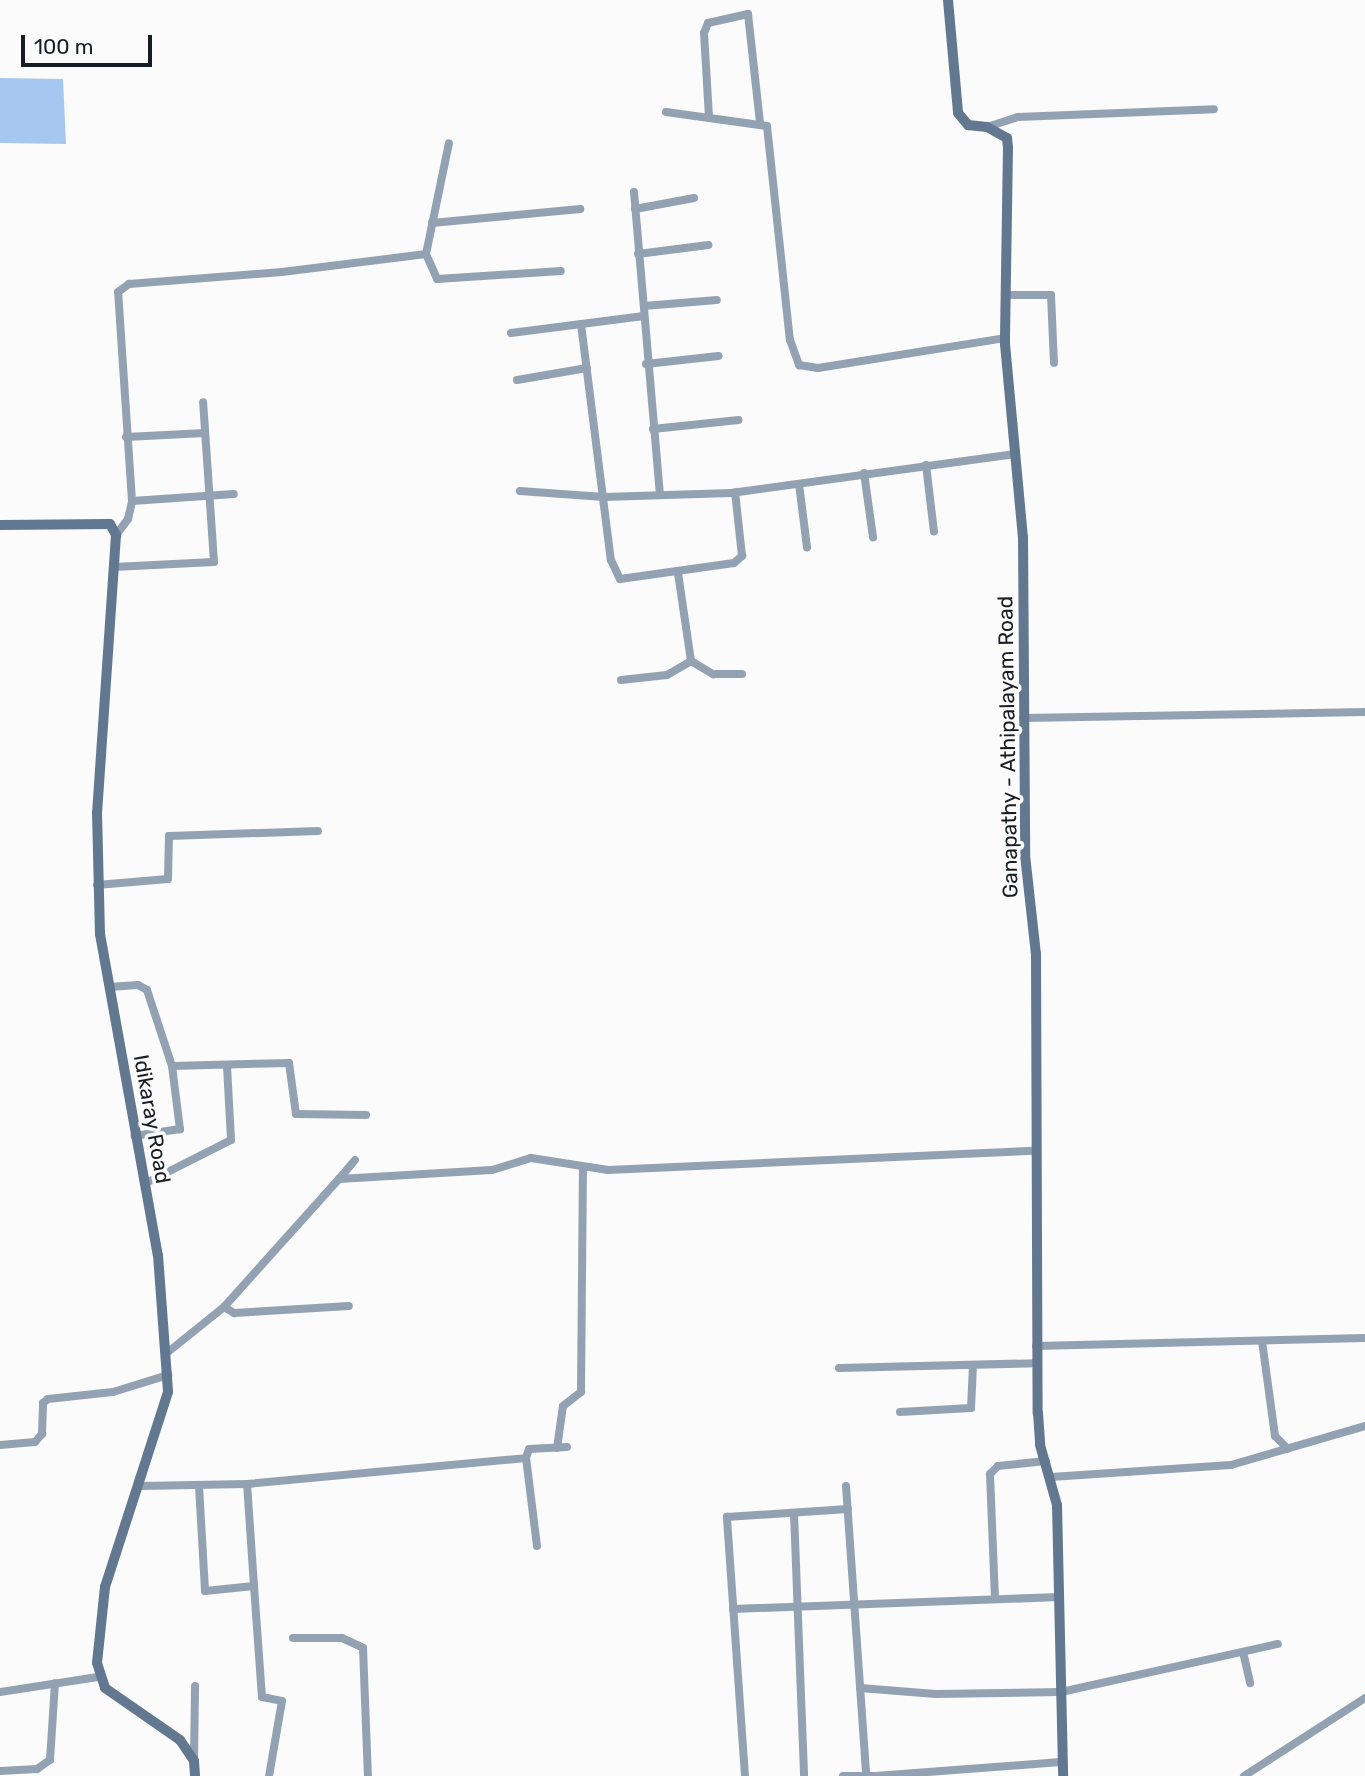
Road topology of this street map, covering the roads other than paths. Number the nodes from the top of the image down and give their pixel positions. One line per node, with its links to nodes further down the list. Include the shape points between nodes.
1 (948, 0): 6 (main road, Ganapathy - Athipalayam Road, via 958,113 968,125)
2 (1214, 109): 6 (street, via 1018,117)
3 (666, 112): 4 (street)
4 (709, 117): 5 (street); 5 (street, via 704,33 708,23 748,14)
5 (760, 123): 23 (street, via 767,126 790,340 799,365 818,368)
6 (987, 127): 17 (main road, Ganapathy - Athipalayam Road, via 1007,138)
7 (449, 142): 12 (street)
8 (634, 192): 11 (street)
9 (694, 198): 11 (street)
10 (580, 209): 12 (street)
11 (635, 209): 15 (street)
12 (432, 223): 14 (street)
13 (708, 246): 15 (street)
14 (426, 254): 16 (street, via 437,279); 33 (street, via 129,284 118,292 116,306)
15 (638, 254): 19 (street)
16 (561, 271)
17 (1006, 295): 23 (main road, Ganapathy - Athipalayam Road); 25 (street, via 1051,295)
18 (717, 300): 19 (street)
19 (644, 306): 20 (street)
20 (644, 316): 21 (street); 26 (street)
21 (581, 324): 22 (street); 27 (street)
22 (511, 333)
23 (1005, 338): 34 (main road, Ganapathy - Athipalayam Road)
24 (719, 356): 26 (street)
25 (1054, 363)
26 (646, 364): 31 (street)
27 (587, 368): 28 (street); 43 (street)
28 (517, 380)
29 (203, 402): 32 (street)
30 (739, 420): 31 (street)
31 (653, 429): 41 (street)
32 (205, 433): 33 (street); 42 (street)
33 (126, 437): 44 (street)
34 (1015, 454): 35 (street); 56 (main road, Ganapathy - Athipalayam Road, via 1023,537)
35 (926, 465): 36 (street); 46 (street)
36 (864, 473): 37 (street); 48 (street)
37 (799, 484): 39 (street); 49 (street)
38 (520, 491): 43 (street)
39 (735, 492): 41 (street); 51 (street, via 742,556 725,565)
40 (234, 494): 42 (street)
41 (660, 494): 43 (street)
42 (209, 496): 44 (street); 50 (street, via 214,562)
43 (604, 497): 51 (street, via 611,560 620,579)
44 (132, 501): 47 (street, via 128,519)
45 (0, 525): 47 (main road, via 110,524)
46 (934, 531)
47 (116, 535): 50 (main road, Idikaray Road)
48 (873, 537)
49 (807, 547)
50 (114, 567): 58 (main road, Idikaray Road, via 101,720)
51 (677, 573): 52 (street)
52 (691, 661): 53 (street, via 713,674); 54 (street, via 667,675)
53 (742, 674)
54 (621, 680)
55 (1365, 712): 56 (street)
56 (1023, 718): 64 (main road, Ganapathy - Athipalayam Road, via 1025,855 1036,954)
57 (318, 831): 58 (street, via 169,836 168,879)
58 (97, 885): 59 (main road, Idikaray Road)
59 (108, 987): 60 (street, via 138,985 147,990); 63 (main road, Idikaray Road)
60 (172, 1066): 61 (street); 63 (street, via 180,1129)
61 (227, 1066): 62 (street, via 289,1063 296,1114); 68 (street, via 231,1140)
62 (366, 1115)
63 (135, 1136): 68 (main road, Idikaray Road)
64 (1034, 1151): 66 (street); 73 (main road, Ganapathy - Athipalayam Road)
65 (355, 1160): 67 (street)
66 (583, 1169): 67 (street, via 531,1158 492,1170); 83 (street, via 580,1392 564,1404)
67 (339, 1179): 70 (street)
68 (144, 1184): 74 (main road, Idikaray Road)
69 (349, 1306): 70 (street, via 234,1313)
70 (223, 1307): 74 (street)
71 (1365, 1338): 72 (street)
72 (1262, 1341): 73 (street); 84 (street, via 1275,1436)
73 (1036, 1346): 75 (main road, Ganapathy - Athipalayam Road)
74 (168, 1352): 78 (main road, Idikaray Road)
75 (1037, 1363): 76 (street); 86 (main road, Ganapathy - Athipalayam Road, via 1040,1445)
76 (973, 1365): 77 (street); 79 (street, via 971,1408)
77 (839, 1368)
78 (168, 1375): 81 (street, via 113,1392 48,1399 43,1402 42,1434 36,1442); 89 (main road, Idikaray Road, via 168,1392)
79 (900, 1412)
80 (1365, 1426): 84 (street)
81 (0, 1445)
82 (567, 1447): 83 (street)
83 (557, 1448): 85 (street, via 529,1449)
84 (1288, 1449): 87 (street, via 1231,1465)
85 (526, 1458): 88 (street); 94 (street)
86 (1046, 1461): 87 (main road, Ganapathy - Athipalayam Road); 97 (street, via 998,1466 990,1474)
87 (1051, 1477): 96 (main road, Ganapathy - Athipalayam Road, via 1057,1505)
88 (247, 1484): 90 (street); 95 (street)
89 (140, 1486): 90 (street); 104 (main road, Idikaray Road, via 104,1587)
90 (199, 1486): 95 (street, via 205,1591)
91 (846, 1486): 92 (street)
92 (848, 1509): 93 (street); 98 (street)
93 (794, 1513): 99 (street); 100 (street, via 727,1517)
94 (537, 1546)
95 (254, 1586): 116 (street, via 262,1697 282,1701)
96 (1059, 1597): 97 (street); 110 (main road, Ganapathy - Athipalayam Road)
97 (995, 1599): 98 (street)
98 (854, 1605): 99 (street); 108 (street)
99 (797, 1607): 100 (street); 119 (street)
100 (733, 1609): 118 (street)
101 (293, 1638): 117 (street, via 342,1637 363,1648)
102 (1278, 1644): 103 (street)
103 (1243, 1652): 106 (street); 110 (street)
104 (98, 1677): 105 (street); 112 (main road, via 104,1688 180,1740)
105 (55, 1682): 109 (street); 114 (street, via 50,1760 37,1769)
106 (1250, 1683)
107 (195, 1686): 112 (street)
108 (860, 1688): 110 (street, via 936,1694); 121 (street)
109 (0, 1692)
110 (1061, 1692): 113 (main road, Ganapathy - Athipalayam Road)
111 (1365, 1699): 123 (street)
112 (194, 1760): 115 (main road)
113 (1063, 1762): 121 (street); 122 (main road, Ganapathy - Athipalayam Road)
114 (0, 1771)
115 (195, 1776)
116 (269, 1776)
117 (368, 1776)
118 (745, 1776)
119 (804, 1776)
120 (843, 1776): 121 (street)
121 (872, 1776)
122 (1063, 1776)
123 (1244, 1776)

